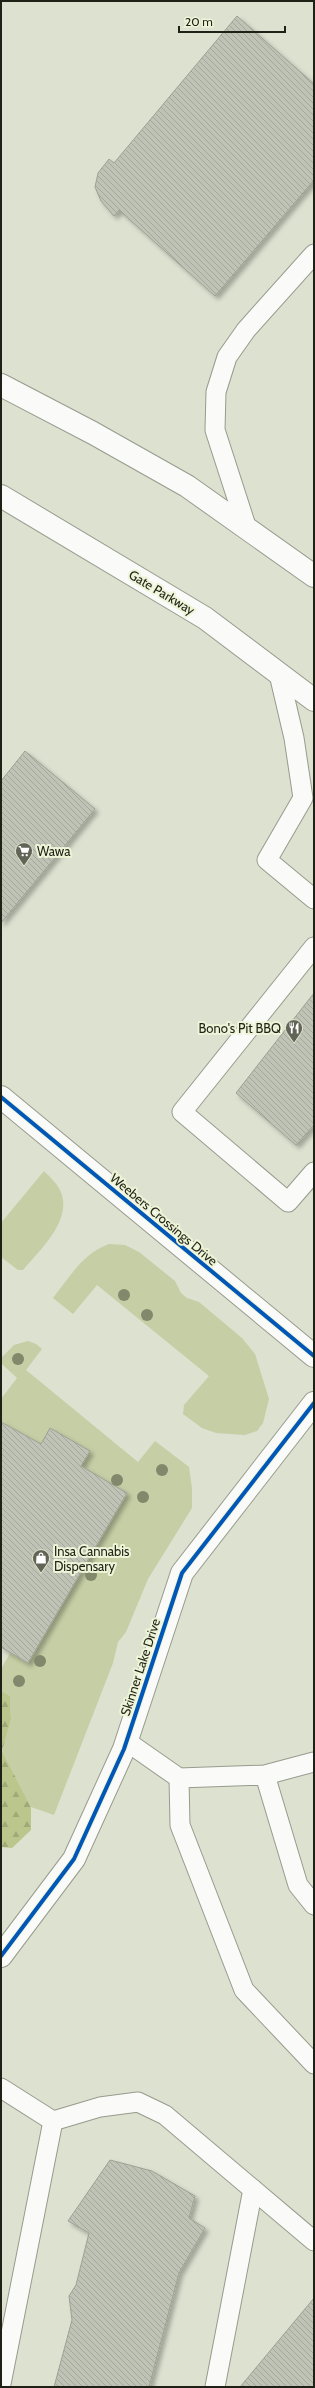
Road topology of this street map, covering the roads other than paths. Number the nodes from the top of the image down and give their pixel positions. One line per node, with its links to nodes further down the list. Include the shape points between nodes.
1 (314, 254): 4 (lane, via 246,330 226,357 216,392 215,430)
2 (1, 385): 4 (street, via 187,486)
3 (1, 496): 6 (street, Gate Parkway, via 205,618)
4 (246, 529): 5 (street)
5 (314, 576)
6 (279, 674): 7 (street, Gate Parkway); 8 (lane, via 294,738 303,798 267,860)
7 (314, 700)
8 (314, 899)
9 (314, 947): 11 (lane)
10 (314, 967): 11 (lane, via 221,1083)
11 (201, 1088): 13 (lane, via 182,1112 288,1202)
12 (1, 1097): 14 (street, Weebers Crossings Drive)
13 (314, 1172)
14 (314, 1356)
15 (314, 1403): 16 (street, Skinner Lake Drive, via 182,1573)
16 (126, 1741): 19 (lane); 21 (street, Skinner Lake Drive, via 74,1859)
17 (314, 1762): 18 (lane)
18 (265, 1776): 19 (lane); 20 (lane, via 298,1885)
19 (179, 1778): 22 (lane, via 180,1825 244,1990)
20 (314, 1905)
21 (2, 1956)
22 (314, 2064)
23 (1, 2088): 24 (lane)
24 (53, 2121): 25 (lane, via 100,2107 138,2102 165,2115); 27 (lane)
25 (253, 2189): 26 (lane); 28 (lane)
26 (314, 2241)
27 (1, 2384)
28 (215, 2387)

